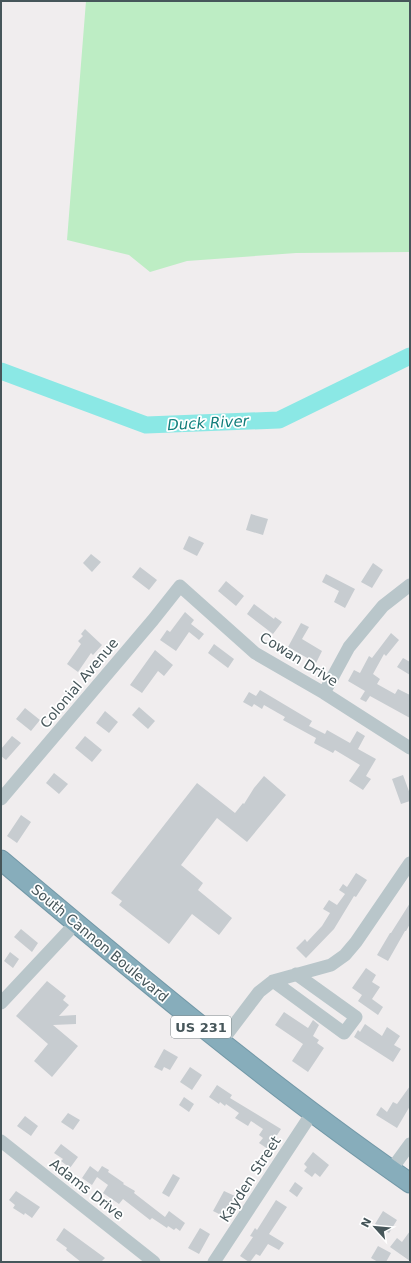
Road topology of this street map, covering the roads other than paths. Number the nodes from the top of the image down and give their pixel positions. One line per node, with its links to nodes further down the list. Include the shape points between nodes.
1 (410, 585): 3 (street, via 383,606 349,647)
2 (180, 586): 3 (street, Cowan Drive, via 255,653); 5 (street, Colonial Avenue)
3 (324, 693): 4 (street, Cowan Drive)
4 (410, 748)
5 (1, 799)
6 (1, 860): 8 (highway, South Cannon Boulevard / US 231)
7 (410, 863): 9 (street, via 345,955 331,966)
8 (76, 923): 11 (street); 12 (highway, South Cannon Boulevard / US 231)
9 (296, 974): 10 (street); 10 (street, via 356,1017 344,1033)
10 (273, 980): 12 (street, via 259,992)
11 (1, 1003)
12 (221, 1042): 13 (highway, South Cannon Boulevard / US 231)
13 (312, 1113): 16 (highway, South Cannon Boulevard / US 231); 19 (street, Kayden Street)
14 (1, 1141): 18 (street, Adams Drive)
15 (410, 1144): 16 (street)
16 (391, 1170): 17 (highway, South Cannon Boulevard / US 231)
17 (410, 1183)
18 (154, 1262)
19 (214, 1262)

